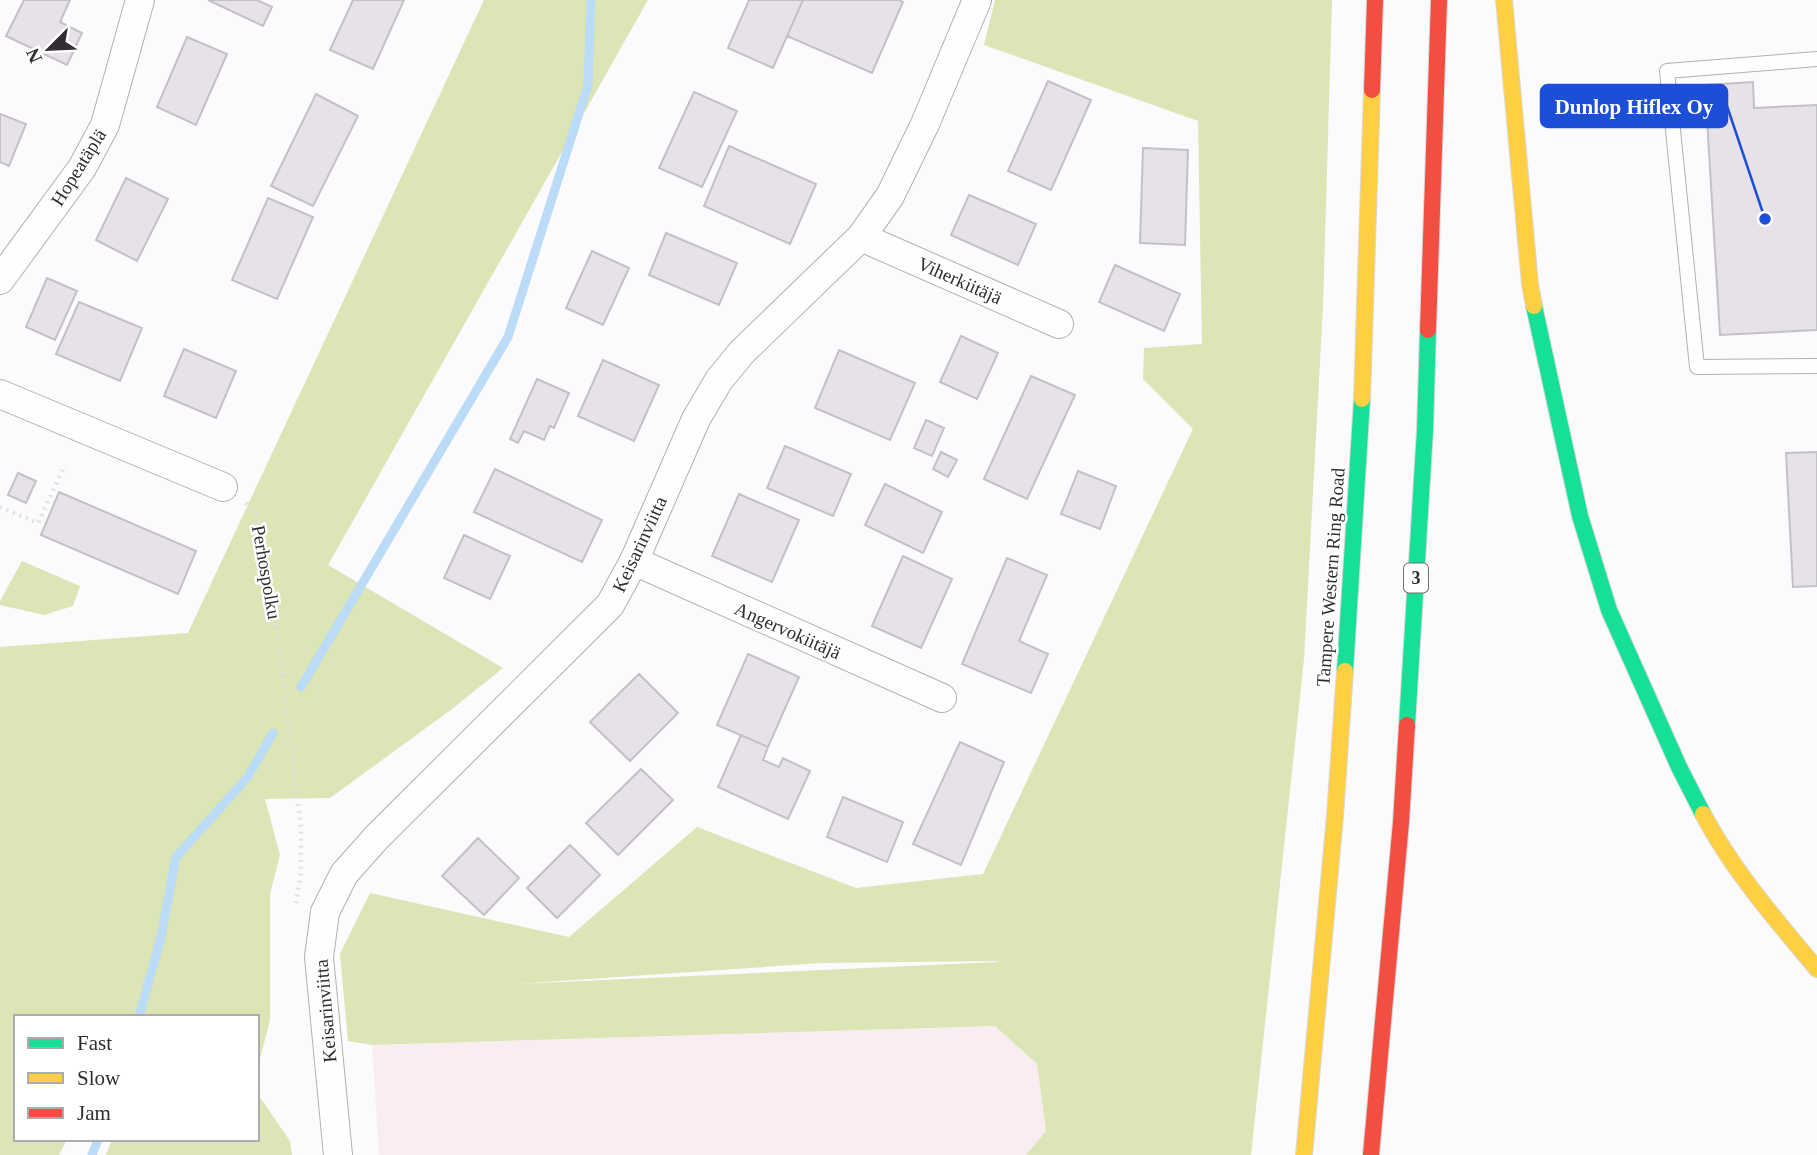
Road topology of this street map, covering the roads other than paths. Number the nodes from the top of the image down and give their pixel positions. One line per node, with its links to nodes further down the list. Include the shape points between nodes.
1 (139, 0): 8 (street, Hopeatäplä, via 105,125 82,168)
2 (976, 0): 7 (street, Keisarinviitta, via 896,184)
3 (1375, 0): 17 (highway, Tampere Western Ring Road, via 1361,428 1335,816)
4 (1439, 0): 18 (highway, 3, via 1424,443 1401,822)
5 (1504, 0): 15 (highway, via 1530,284 1580,516 1609,610 1713,832 1755,894)
6 (1817, 59): 10 (lane, via 1667,71 1697,367)
7 (861, 237): 9 (street, Viherkiitäjä); 13 (street, Keisarinviitta, via 719,380 696,419)
8 (0, 280)
9 (1059, 324)
10 (1817, 366)
11 (0, 394): 12 (street)
12 (223, 487)
13 (634, 561): 14 (street, Angervokiitäjä); 16 (street, Keisarinviitta, via 610,605 377,837 344,874 325,912 319,957)
14 (942, 698)
15 (1817, 969)
16 (338, 1155)
17 (1304, 1155)
18 (1371, 1155)

